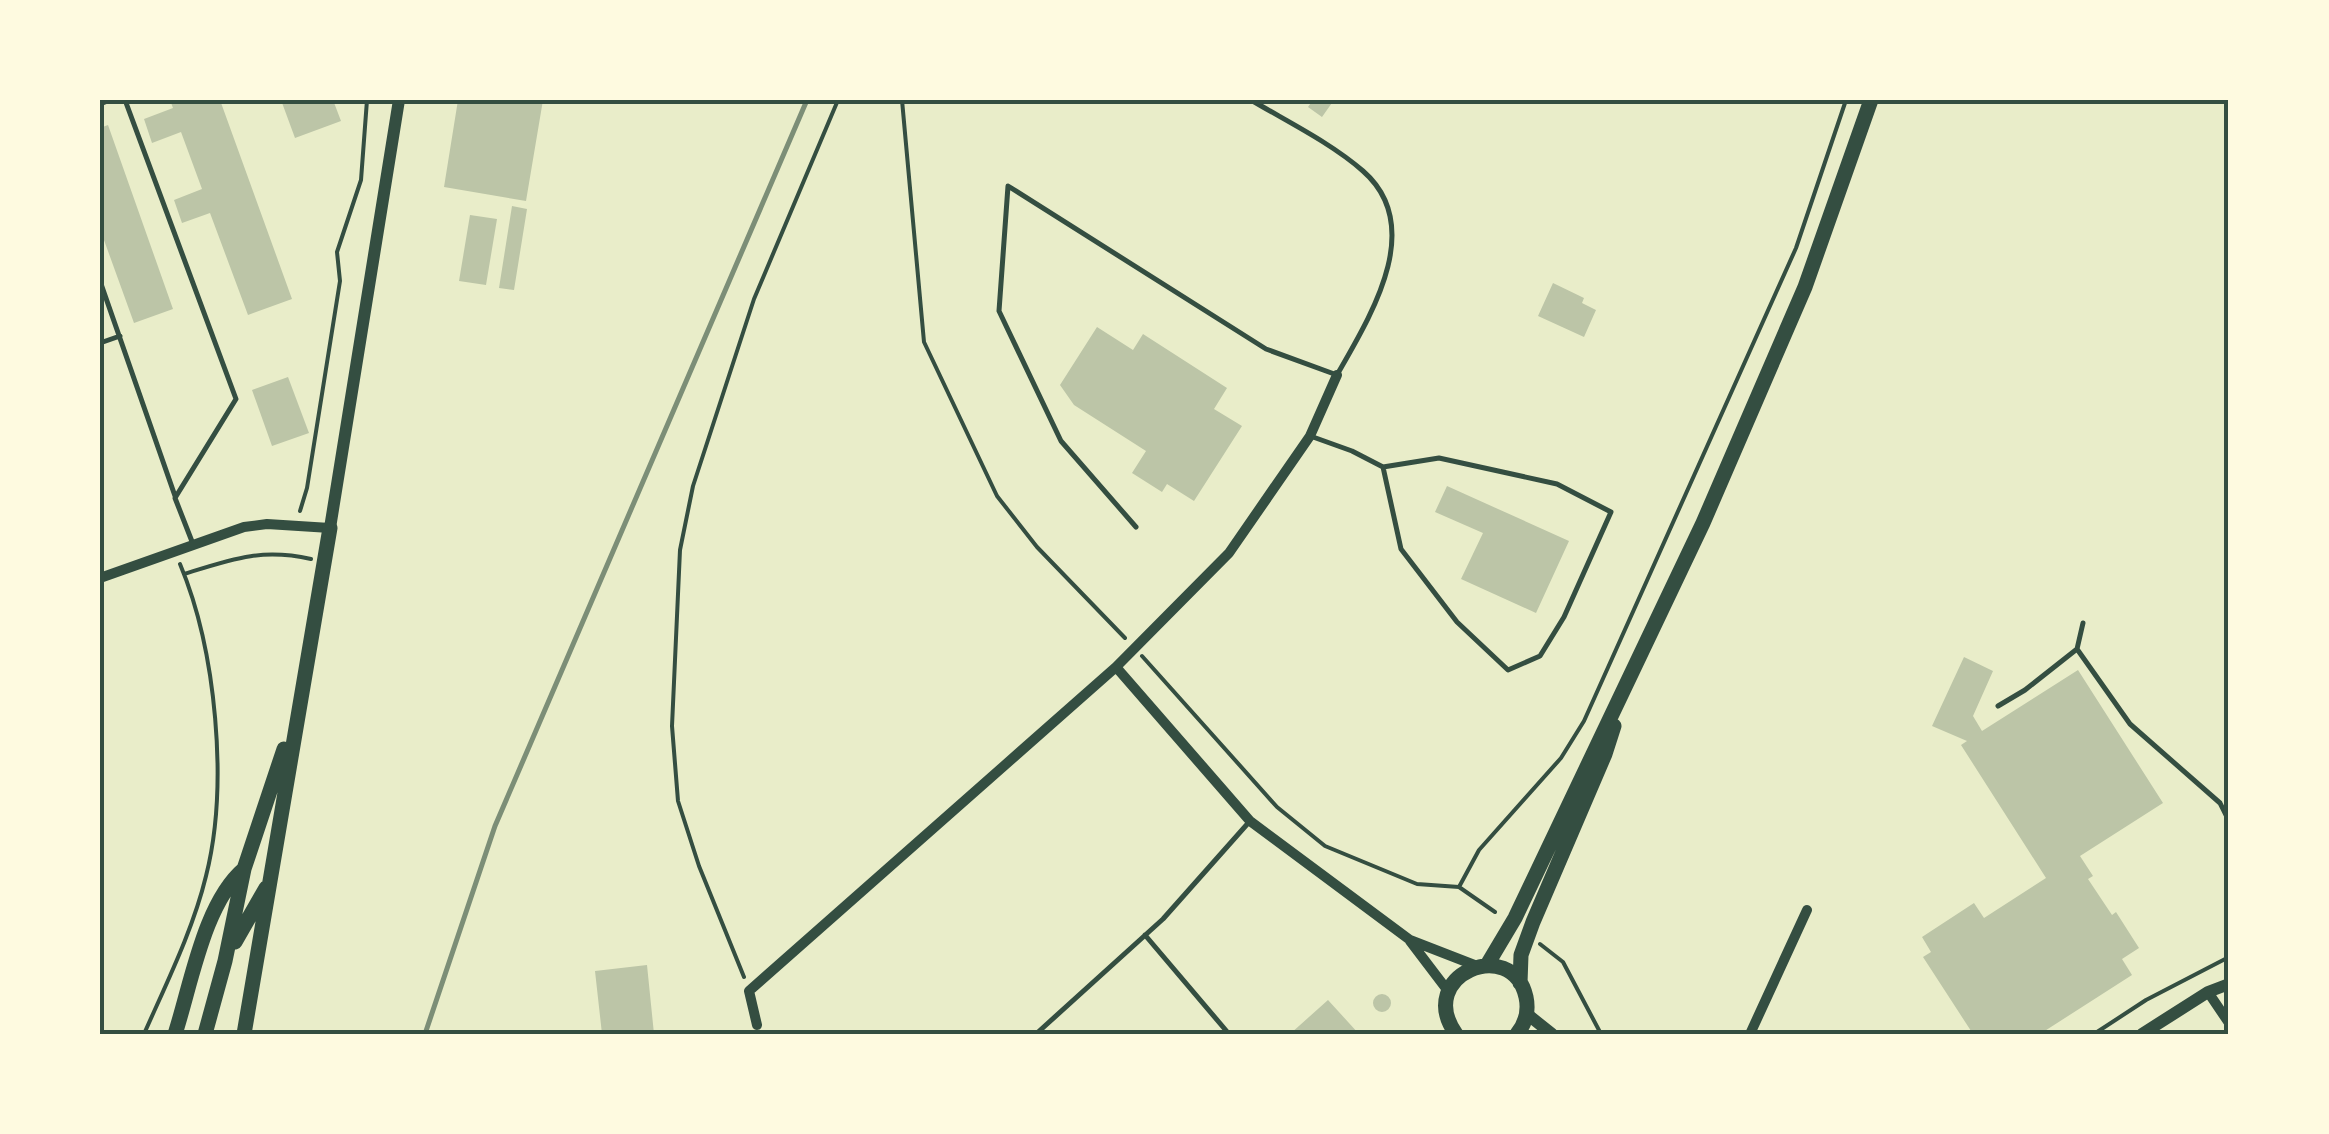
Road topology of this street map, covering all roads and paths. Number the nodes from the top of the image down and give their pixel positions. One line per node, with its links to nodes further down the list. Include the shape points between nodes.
1 (110, 100): 10 (lane)
2 (125, 100): 17 (lane, via 236,399)
3 (367, 100): 18 (path, via 361,180 336,252 340,281)
4 (399, 100): 20 (street)
5 (838, 100): 48 (path, via 754,299 693,486 680,550 672,726 678,801)
6 (902, 100): 27 (path, via 924,342 997,496 1036,547)
7 (1251, 100): 14 (lane, via 1365,172 1392,210 1392,255)
8 (1846, 100): 37 (path, via 1796,248 1584,722 1561,758 1479,850)
9 (1872, 100): 30 (main road, via 1806,288)
10 (100, 104)
11 (100, 281): 12 (lane)
12 (120, 336): 13 (lane); 17 (lane)
13 (100, 343)
14 (1338, 375): 15 (street); 19 (lane, via 1266,349 1008,186 999,311 1061,441)
15 (1310, 436): 16 (lane); 27 (street, via 1228,553)
16 (1383, 466): 16 (lane, via 1439,458 1557,484 1611,512 1540,656 1508,670 1456,622 1401,549)
17 (175, 498): 21 (lane)
18 (298, 526): 20 (street); 21 (street, via 244,527)
19 (1136, 526)
20 (330, 528): 32 (main road)
21 (193, 544): 22 (street)
22 (175, 550): 24 (path); 25 (street)
23 (294, 555): 24 (path, via 253,553)
24 (184, 574): 55 (path, via 207,659 216,827 206,878)
25 (100, 578)
26 (2083, 623): 28 (lane)
27 (1134, 648): 29 (street); 37 (path, via 1277,807 1325,846 1417,884)
28 (2077, 650): 31 (lane); 33 (lane, via 2130,724 2220,803)
29 (1116, 667): 34 (street); 48 (street)
30 (1620, 702): 45 (main road, via 1515,918); 46 (main road, via 1605,754 1520,955)
31 (1998, 706)
32 (297, 716): 35 (main road); 36 (main road)
33 (2229, 820)
34 (1250, 822): 40 (lane); 41 (street)
35 (244, 869): 44 (main road); 56 (main road, via 215,908)
36 (271, 881): 44 (main road); 58 (main road)
37 (1459, 888): 39 (path)
38 (1807, 910): 64 (street)
39 (1495, 912)
40 (1145, 935): 59 (lane); 60 (lane)
41 (1410, 940): 45 (street); 49 (street)
42 (1540, 944): 63 (path, via 1563,962)
43 (2229, 957): 65 (path)
44 (225, 960): 57 (main road)
45 (1482, 966): 46 (main road, via 1512,974); 49 (main road, via 1465,972)
46 (1520, 984): 51 (main road)
47 (2229, 984): 50 (street)
48 (750, 991): 53 (street)
49 (1448, 992): 54 (main road)
50 (2208, 992): 52 (street); 66 (street)
51 (1527, 1014): 61 (main road); 62 (street)
52 (2229, 1023)
53 (758, 1029)
54 (1448, 1029)
55 (144, 1034)
56 (175, 1034)
57 (205, 1034)
58 (244, 1034)
59 (1036, 1034)
60 (1229, 1034)
61 (1516, 1034)
62 (1552, 1034)
63 (1601, 1034)
64 (1750, 1034)
65 (2094, 1034)
66 (2142, 1034)

